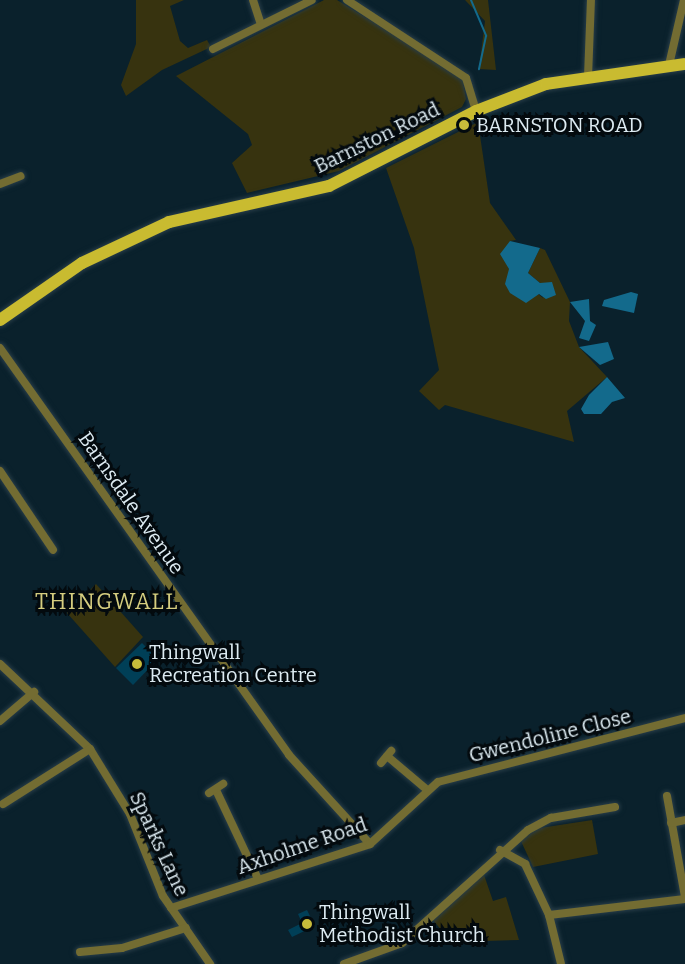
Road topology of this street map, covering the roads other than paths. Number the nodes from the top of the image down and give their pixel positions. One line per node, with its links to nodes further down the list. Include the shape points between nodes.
1 (253, 0): 6 (street)
2 (312, 0): 6 (street)
3 (347, 0): 11 (street, via 465,78)
4 (591, 0): 10 (street)
5 (684, 0): 9 (street)
6 (261, 25): 7 (street)
7 (213, 49)
8 (685, 64): 9 (main road, Barnston Road)
9 (669, 65): 10 (main road, Barnston Road)
10 (588, 76): 11 (main road, Barnston Road, via 546,84)
11 (476, 111): 14 (main road, Barnston Road, via 329,186 169,222 130,238 82,263)
12 (21, 176): 13 (street)
13 (0, 184)
14 (0, 320)
15 (0, 348): 31 (street, Barnsdale Avenue, via 289,755)
16 (0, 471): 17 (street)
17 (53, 550)
18 (0, 664): 19 (street, Sparks Lane)
19 (34, 692): 21 (street); 22 (street, Sparks Lane)
20 (685, 718): 25 (street, Gwendoline Close)
21 (0, 721)
22 (90, 748): 27 (street); 36 (street, Sparks Lane, via 130,814)
23 (386, 757): 25 (street)
24 (216, 789): 33 (street)
25 (425, 789): 31 (street, Axholme Road)
26 (667, 796): 30 (street)
27 (3, 804)
28 (615, 807): 32 (street, via 551,818)
29 (685, 820): 30 (street)
30 (671, 823): 34 (street)
31 (370, 844): 33 (street, Axholme Road)
32 (500, 850): 37 (street, via 525,864); 41 (street, via 402,943)
33 (258, 879): 36 (street, Axholme Road)
34 (683, 882): 35 (street)
35 (685, 898): 37 (street)
36 (171, 908): 38 (street, Sparks Lane)
37 (549, 915): 42 (street)
38 (186, 928): 39 (street, via 141,943); 40 (street, Sparks Lane)
39 (80, 952)
40 (210, 964)
41 (344, 964)
42 (561, 964)

